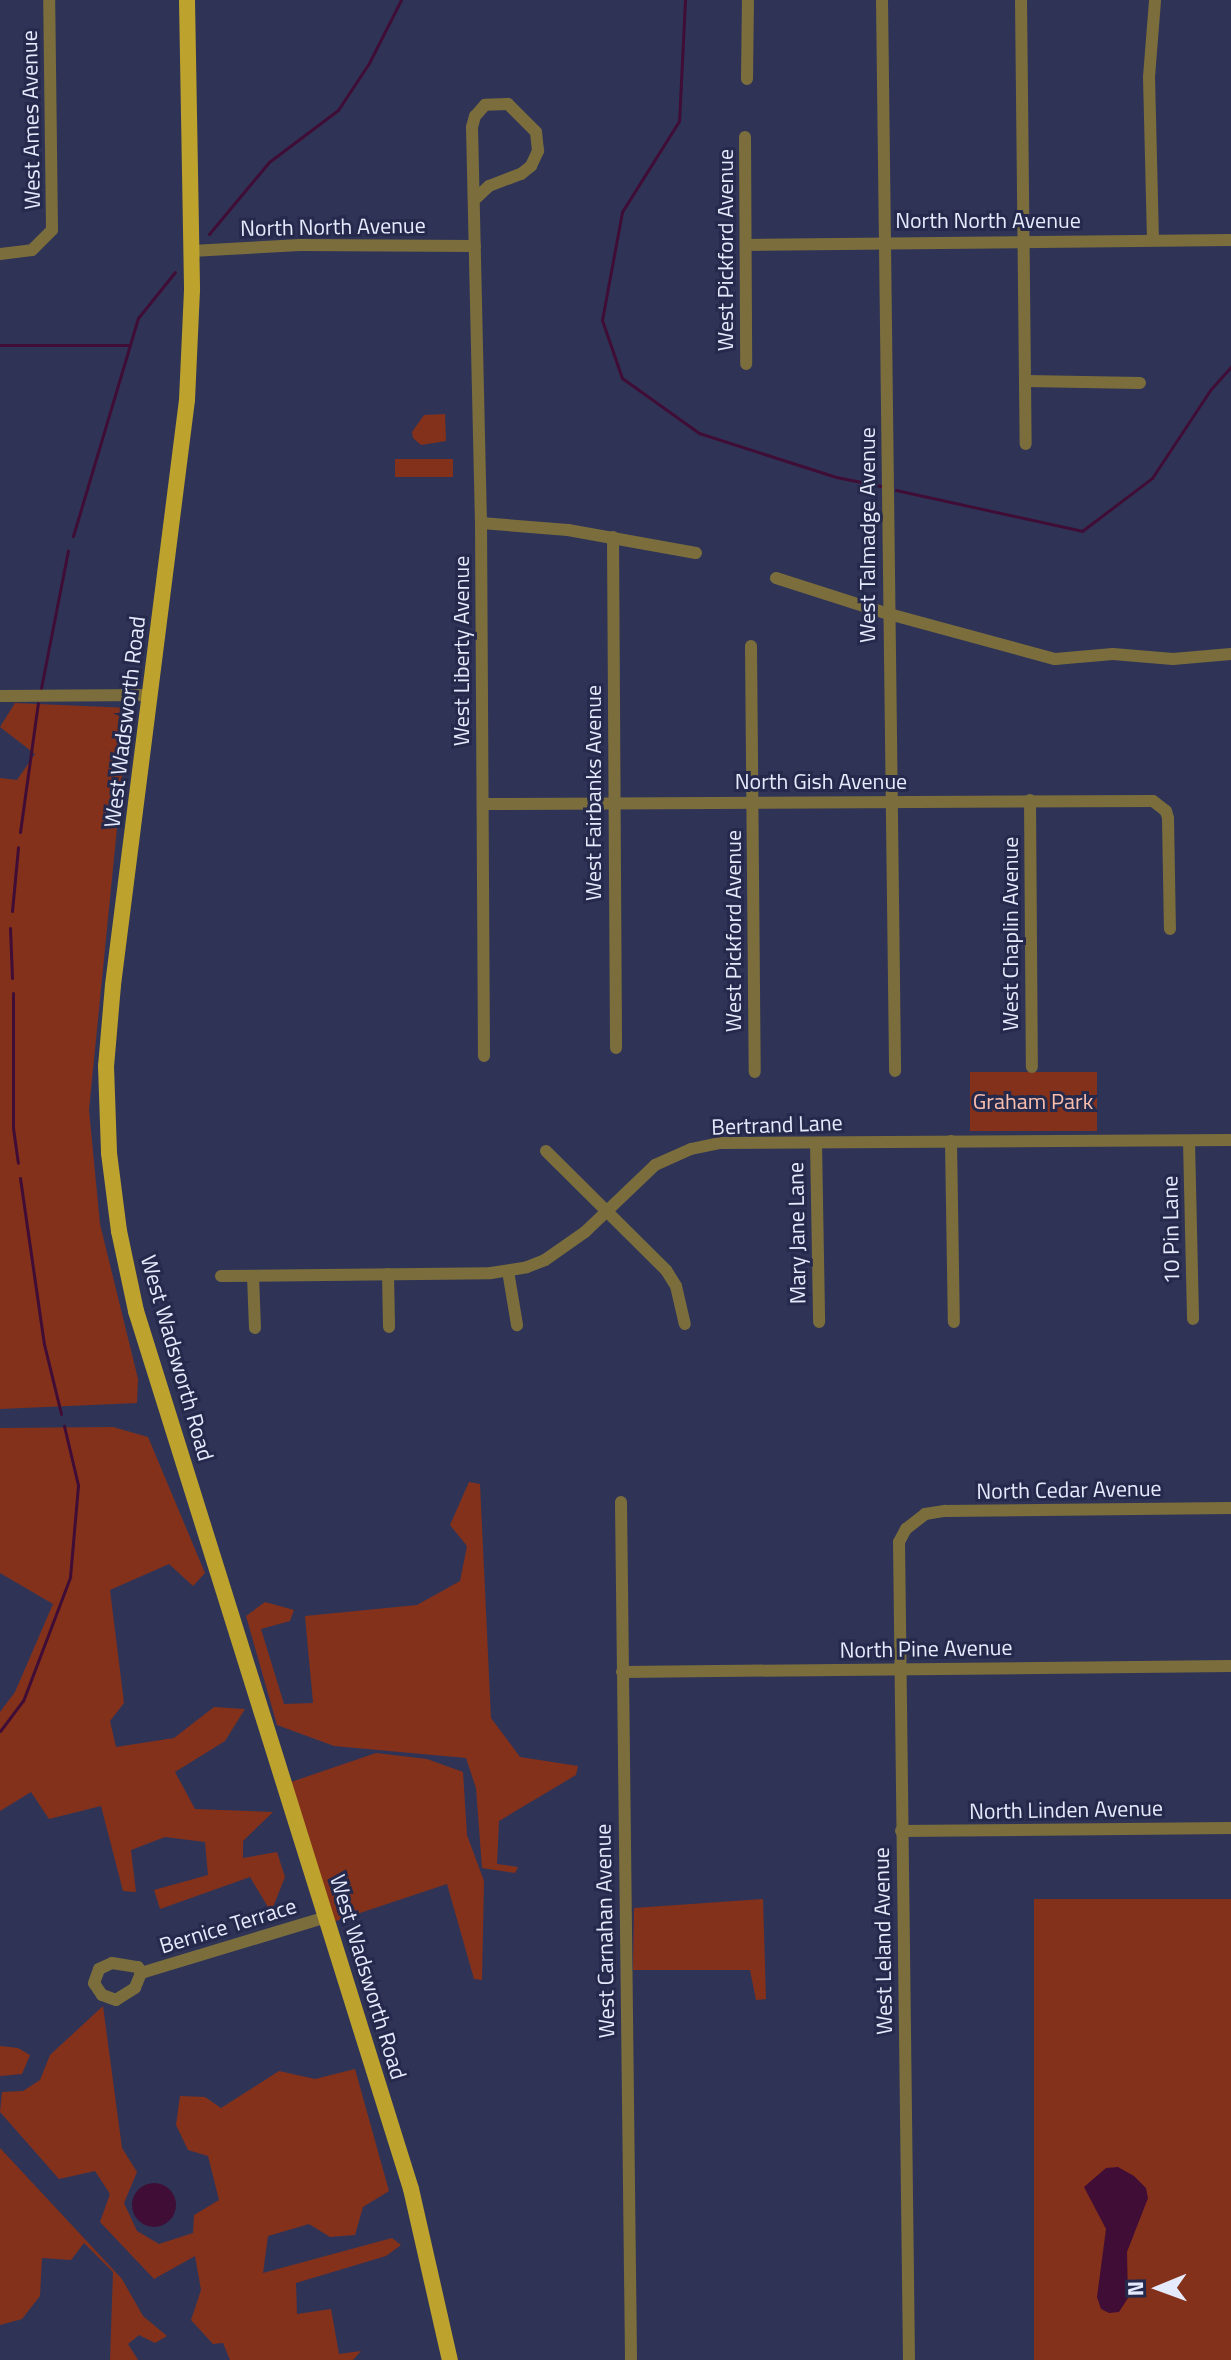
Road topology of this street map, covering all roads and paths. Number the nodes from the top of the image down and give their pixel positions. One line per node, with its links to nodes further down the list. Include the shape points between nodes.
1 (49, 0): 17 (street, West Ames Avenue, via 52,230 32,250)
2 (187, 0): 16 (main road, West Wadsworth Road)
3 (748, 0): 7 (street)
4 (882, 0): 12 (street, West Talmadge Avenue)
5 (1021, 0): 13 (street)
6 (1155, 0): 10 (street, via 1149,77)
7 (747, 79)
8 (745, 137): 14 (street, West Pickford Avenue)
9 (474, 200): 9 (street, West Liberty Avenue, via 472,127 480,109 501,102 517,110 539,142 531,166 489,186); 15 (street, West Liberty Avenue)
10 (1153, 240): 11 (street, North North Avenue); 13 (street, North North Avenue)
11 (1231, 240)
12 (886, 241): 13 (street, North North Avenue); 14 (street, North North Avenue); 26 (street, West Talmadge Avenue)
13 (1025, 241): 19 (street)
14 (746, 245): 18 (street, West Pickford Avenue)
15 (475, 246): 16 (street, North North Avenue); 22 (street, West Liberty Avenue)
16 (192, 251): 29 (main road, West Wadsworth Road, via 184,433)
17 (2, 254)
18 (746, 364)
19 (1026, 381): 20 (street); 21 (street)
20 (1140, 383)
21 (1026, 444)
22 (481, 523): 23 (street); 35 (street, West Liberty Avenue)
23 (613, 537): 24 (street); 34 (street, West Fairbanks Avenue)
24 (696, 553)
25 (776, 578): 26 (street)
26 (889, 614): 28 (street, via 1055,659); 32 (street, West Talmadge Avenue)
27 (751, 646): 33 (street, West Pickford Avenue)
28 (1231, 654)
29 (151, 695): 30 (street); 67 (main road, West Wadsworth Road, via 106,1066 119,1231 136,1311)
30 (0, 696)
31 (1030, 800): 32 (street, North Gish Avenue); 36 (street, North Gish Avenue, via 1141,799 1159,805 1168,818); 39 (street, West Chaplin Avenue)
32 (891, 801): 33 (street, North Gish Avenue); 40 (street, West Talmadge Avenue)
33 (753, 802): 34 (street, North Gish Avenue); 41 (street, West Pickford Avenue)
34 (613, 803): 35 (street, North Gish Avenue); 37 (street, West Fairbanks Avenue)
35 (483, 804): 38 (street, West Liberty Avenue)
36 (1170, 929)
37 (616, 1048)
38 (484, 1056)
39 (1032, 1067)
40 (895, 1071)
41 (755, 1072)
42 (1231, 1140): 44 (street, Bertrand Lane)
43 (951, 1141): 44 (street, Bertrand Lane); 45 (street, Bertrand Lane); 54 (street)
44 (1189, 1141): 52 (street, 10 Pin Lane)
45 (816, 1143): 47 (street, Bertrand Lane, via 720,1143 691,1149 655,1165); 53 (street, Mary Jane Lane)
46 (546, 1151): 47 (street)
47 (606, 1210): 48 (street, Bertrand Lane, via 545,1260); 55 (street, via 666,1270 676,1286)
48 (508, 1271): 49 (street, Bertrand Lane); 56 (street)
49 (388, 1274): 51 (street, Bertrand Lane); 57 (street)
50 (221, 1276): 51 (street, Bertrand Lane)
51 (253, 1276): 58 (street)
52 (1193, 1319)
53 (819, 1322)
54 (954, 1322)
55 (685, 1324)
56 (517, 1325)
57 (389, 1327)
58 (255, 1328)
59 (621, 1502): 64 (street, West Carnahan Avenue)
60 (1231, 1508): 61 (street, North Cedar Avenue, via 945,1511 925,1514)
61 (911, 1525): 63 (street, West Leland Avenue, via 897,1553)
62 (1231, 1666): 63 (street, North Pine Avenue)
63 (899, 1669): 64 (street, North Pine Avenue); 66 (street, West Leland Avenue)
64 (622, 1672): 70 (street, West Carnahan Avenue)
65 (1231, 1828): 66 (street, North Linden Avenue)
66 (901, 1831): 71 (street, West Leland Avenue)
67 (326, 1917): 68 (street, Bernice Terrace); 69 (main road, West Wadsworth Road, via 411,2189)
68 (141, 1973)
69 (450, 2360)
70 (631, 2360)
71 (909, 2360)

